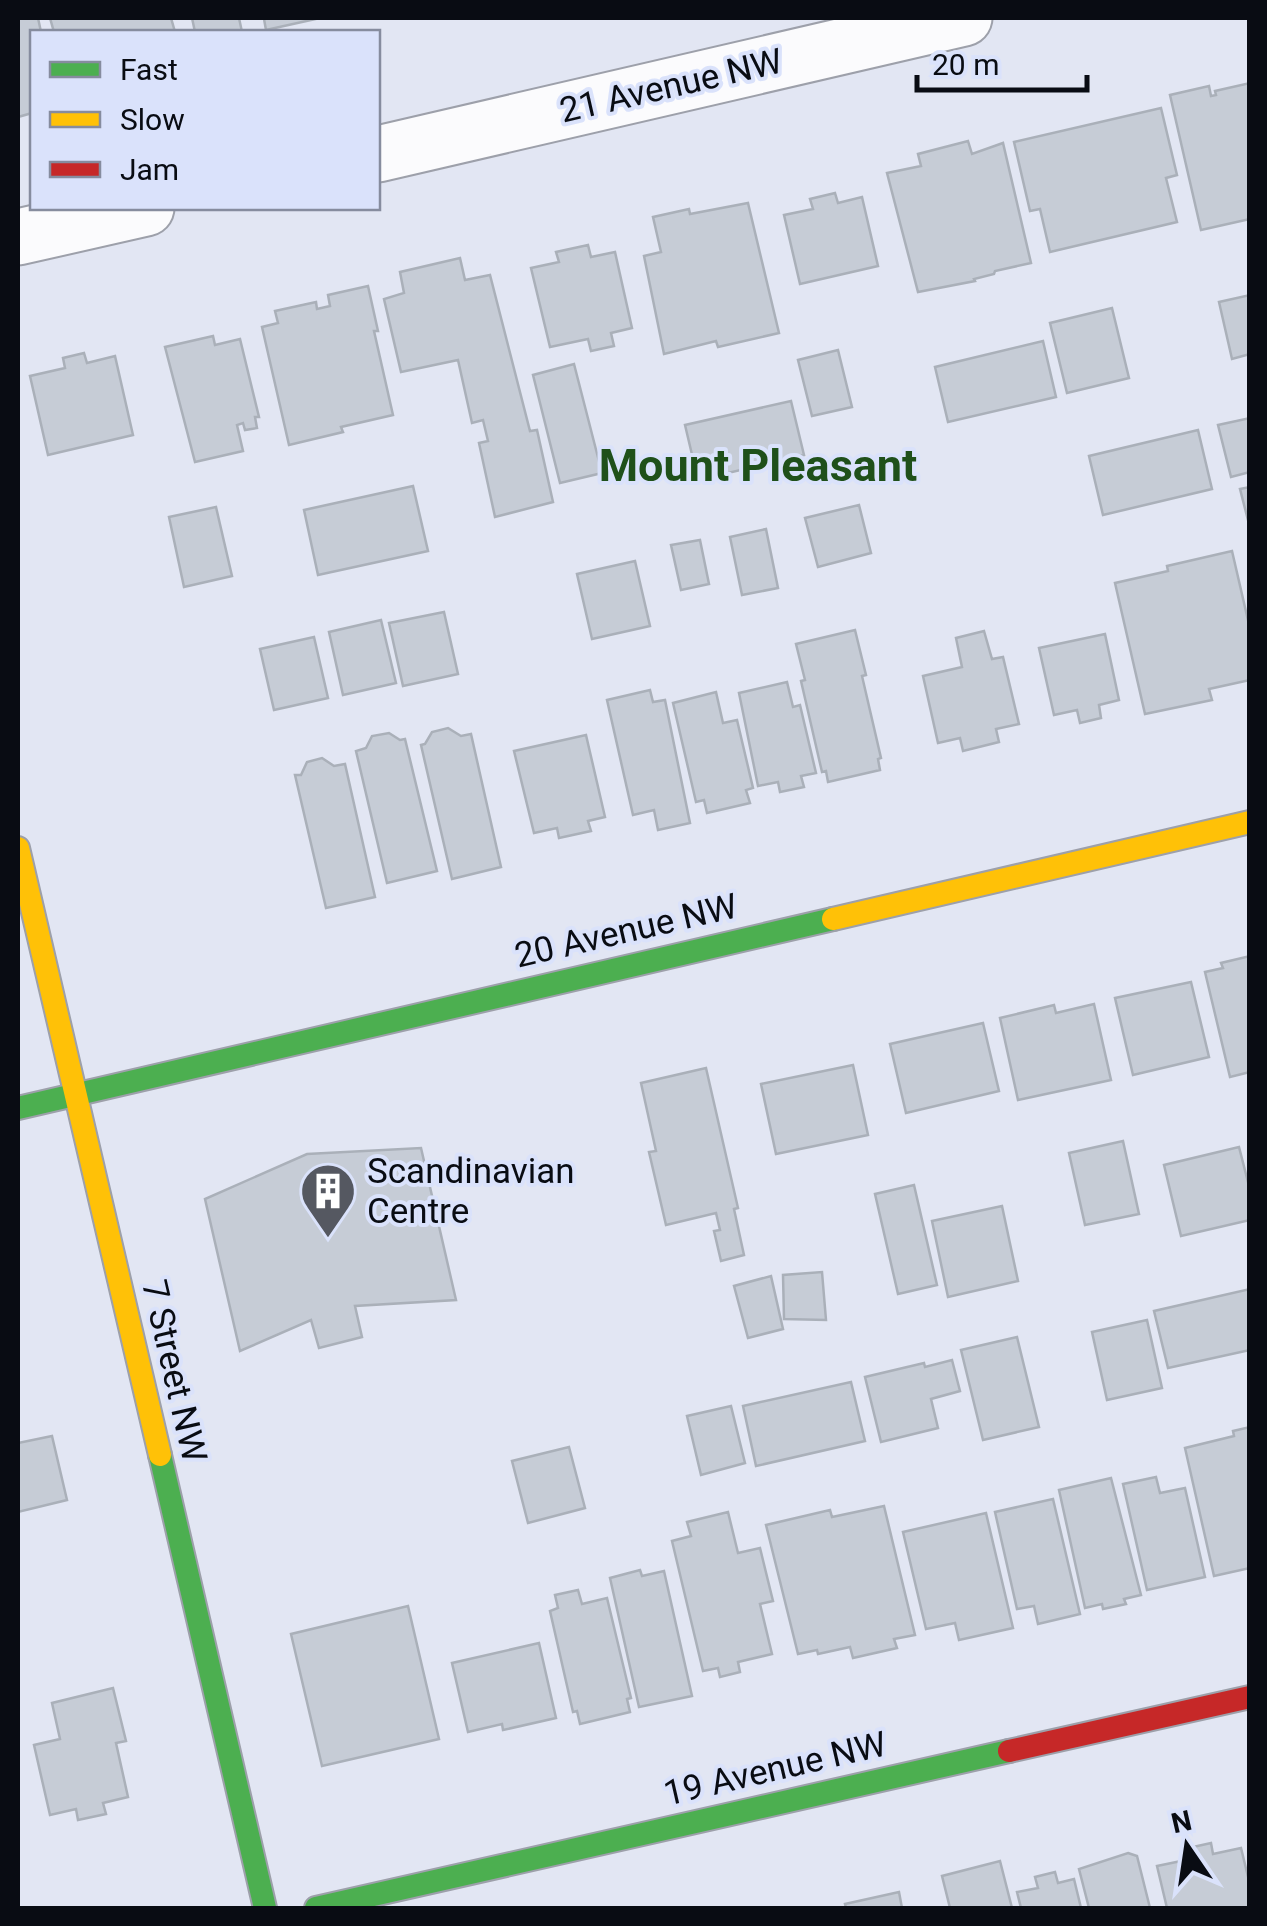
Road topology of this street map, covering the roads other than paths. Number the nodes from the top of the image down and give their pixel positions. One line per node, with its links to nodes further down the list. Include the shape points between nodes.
1 (964, 18): 2 (street, 21 Avenue NW)
2 (380, 154)
3 (137, 210): 4 (street)
4 (18, 237)
5 (1250, 822): 7 (street, 20 Avenue NW)
6 (18, 848): 7 (street, 7 Street NW)
7 (74, 1095): 8 (street, 20 Avenue NW); 10 (street, 7 Street NW)
8 (18, 1108)
9 (1250, 1697): 11 (street, 19 Avenue NW)
10 (265, 1908)
11 (316, 1908)

